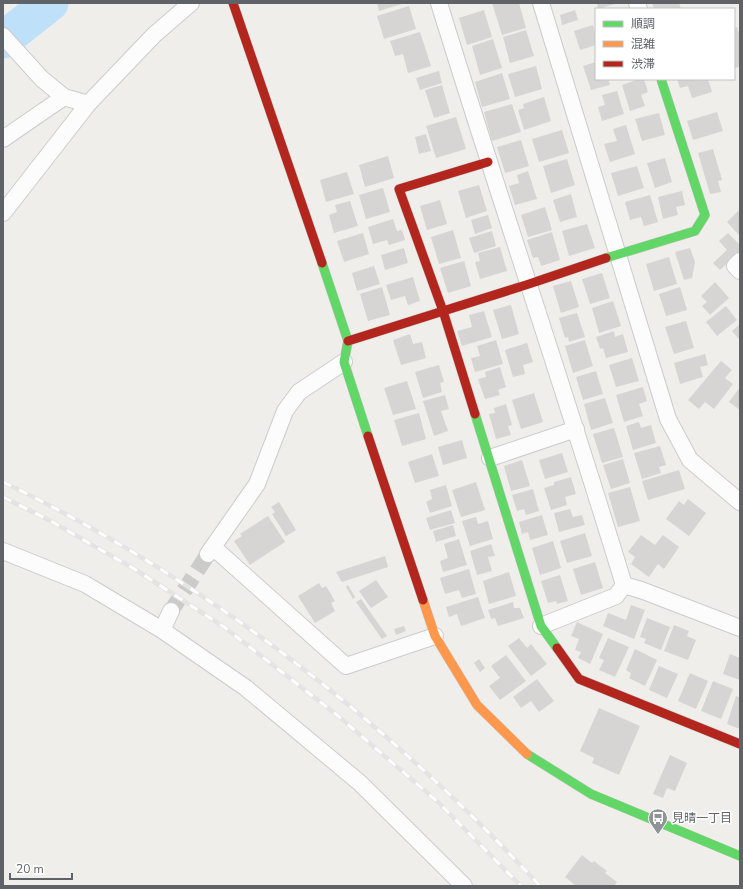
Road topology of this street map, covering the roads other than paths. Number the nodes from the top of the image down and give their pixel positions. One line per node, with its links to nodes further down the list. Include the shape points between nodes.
1 (191, 3): 8 (street, via 154,35)
2 (233, 3): 17 (street)
3 (439, 3): 10 (street)
4 (540, 3): 12 (street)
5 (3, 36): 7 (street, via 42,79)
6 (661, 80): 12 (street, via 705,214 695,231)
7 (64, 97): 8 (street); 9 (street)
8 (88, 104): 11 (street)
9 (3, 139)
10 (488, 162): 15 (street); 16 (street, via 400,189)
11 (3, 213)
12 (616, 254): 15 (street); 21 (street, via 668,419 690,460)
13 (740, 261): 14 (street, via 735,266)
14 (740, 271)
15 (529, 284): 16 (street); 19 (street)
16 (443, 311): 17 (street); 20 (street)
17 (348, 341): 18 (street)
18 (344, 362): 28 (street); 28 (street, via 299,392 284,411 257,484 211,551 346,666)
19 (576, 429): 20 (street); 23 (street)
20 (490, 458): 25 (street)
21 (740, 502)
22 (3, 551): 27 (street, via 85,584)
23 (624, 585): 25 (street, via 616,596); 26 (street)
24 (171, 611): 27 (street)
25 (541, 626): 29 (street, via 579,679)
26 (739, 626)
27 (162, 630): 31 (street, via 246,688 360,783)
28 (435, 636): 30 (street, via 477,705 531,758 591,794)
29 (740, 744)
30 (740, 856)
31 (464, 886)

